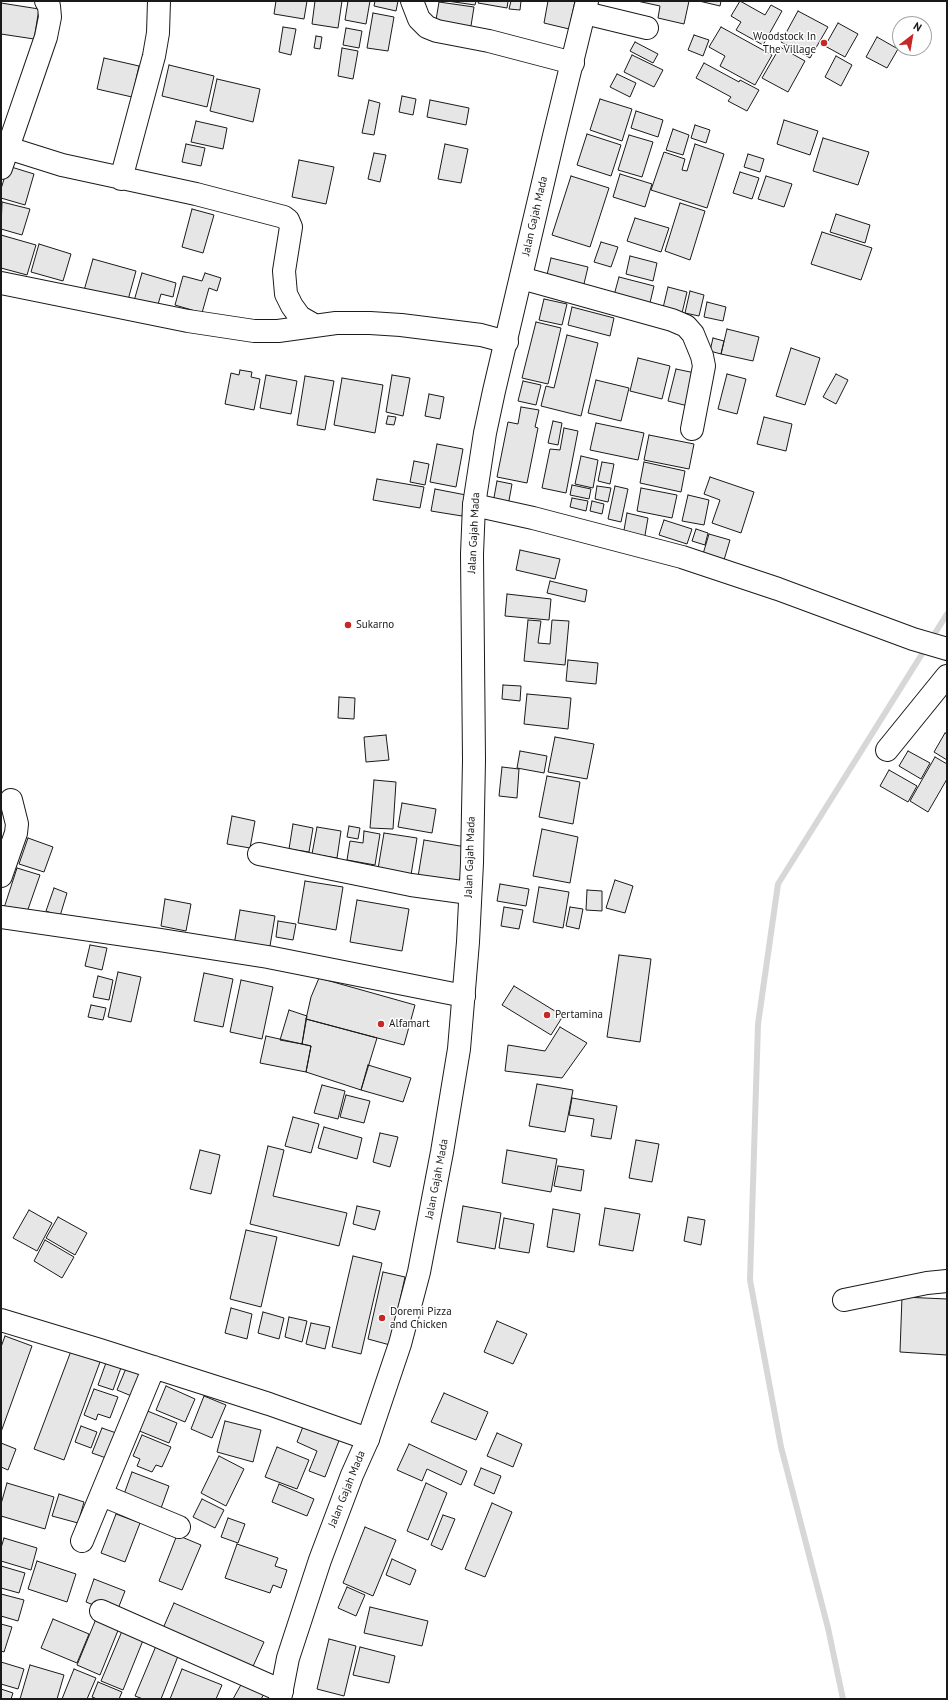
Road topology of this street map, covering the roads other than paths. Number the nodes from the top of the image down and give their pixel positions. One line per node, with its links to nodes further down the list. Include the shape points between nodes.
1 (46, 1): 7 (main road, via 50,17 46,37)
2 (159, 1): 8 (main road, via 154,56)
3 (412, 1): 6 (main road, via 419,19 436,31 489,41)
4 (586, 7): 5 (main road); 6 (main road, Jalan Gajah Mada)
5 (646, 28)
6 (573, 63): 9 (main road, Jalan Gajah Mada)
7 (4, 158): 8 (main road, via 62,165)
8 (121, 179): 11 (main road, via 279,214 288,220 291,227 284,271 286,294 300,317)
9 (521, 278): 12 (main road, Jalan Gajah Mada); 13 (main road, via 686,326 693,334 704,366)
10 (1, 283): 11 (main road, via 95,304 222,327 278,331)
11 (314, 325): 12 (main road, via 401,325 481,335)
12 (507, 342): 14 (main road, Jalan Gajah Mada, via 485,433)
13 (692, 429)
14 (474, 506): 15 (main road, via 533,518 682,557); 21 (main road, Jalan Gajah Mada, via 474,760)
15 (941, 648)
16 (947, 676): 17 (main road)
17 (887, 750)
18 (11, 800): 20 (main road, via 17,824 16,833)
19 (259, 854): 21 (main road, via 411,885)
20 (1, 876)
21 (469, 894): 23 (main road, Jalan Gajah Mada)
22 (1, 917): 23 (main road, via 268,957)
23 (464, 996): 28 (main road, Jalan Gajah Mada, via 450,1105 419,1272 400,1344)
24 (947, 1281): 25 (main road)
25 (844, 1300)
26 (1, 1320): 27 (main road)
27 (154, 1367): 28 (main road); 29 (main road)
28 (368, 1439): 33 (main road, Jalan Gajah Mada, via 320,1560 288,1658)
29 (102, 1495): 30 (main road); 31 (main road)
30 (179, 1527)
31 (82, 1541)
32 (101, 1611): 33 (main road)
33 (281, 1695)

